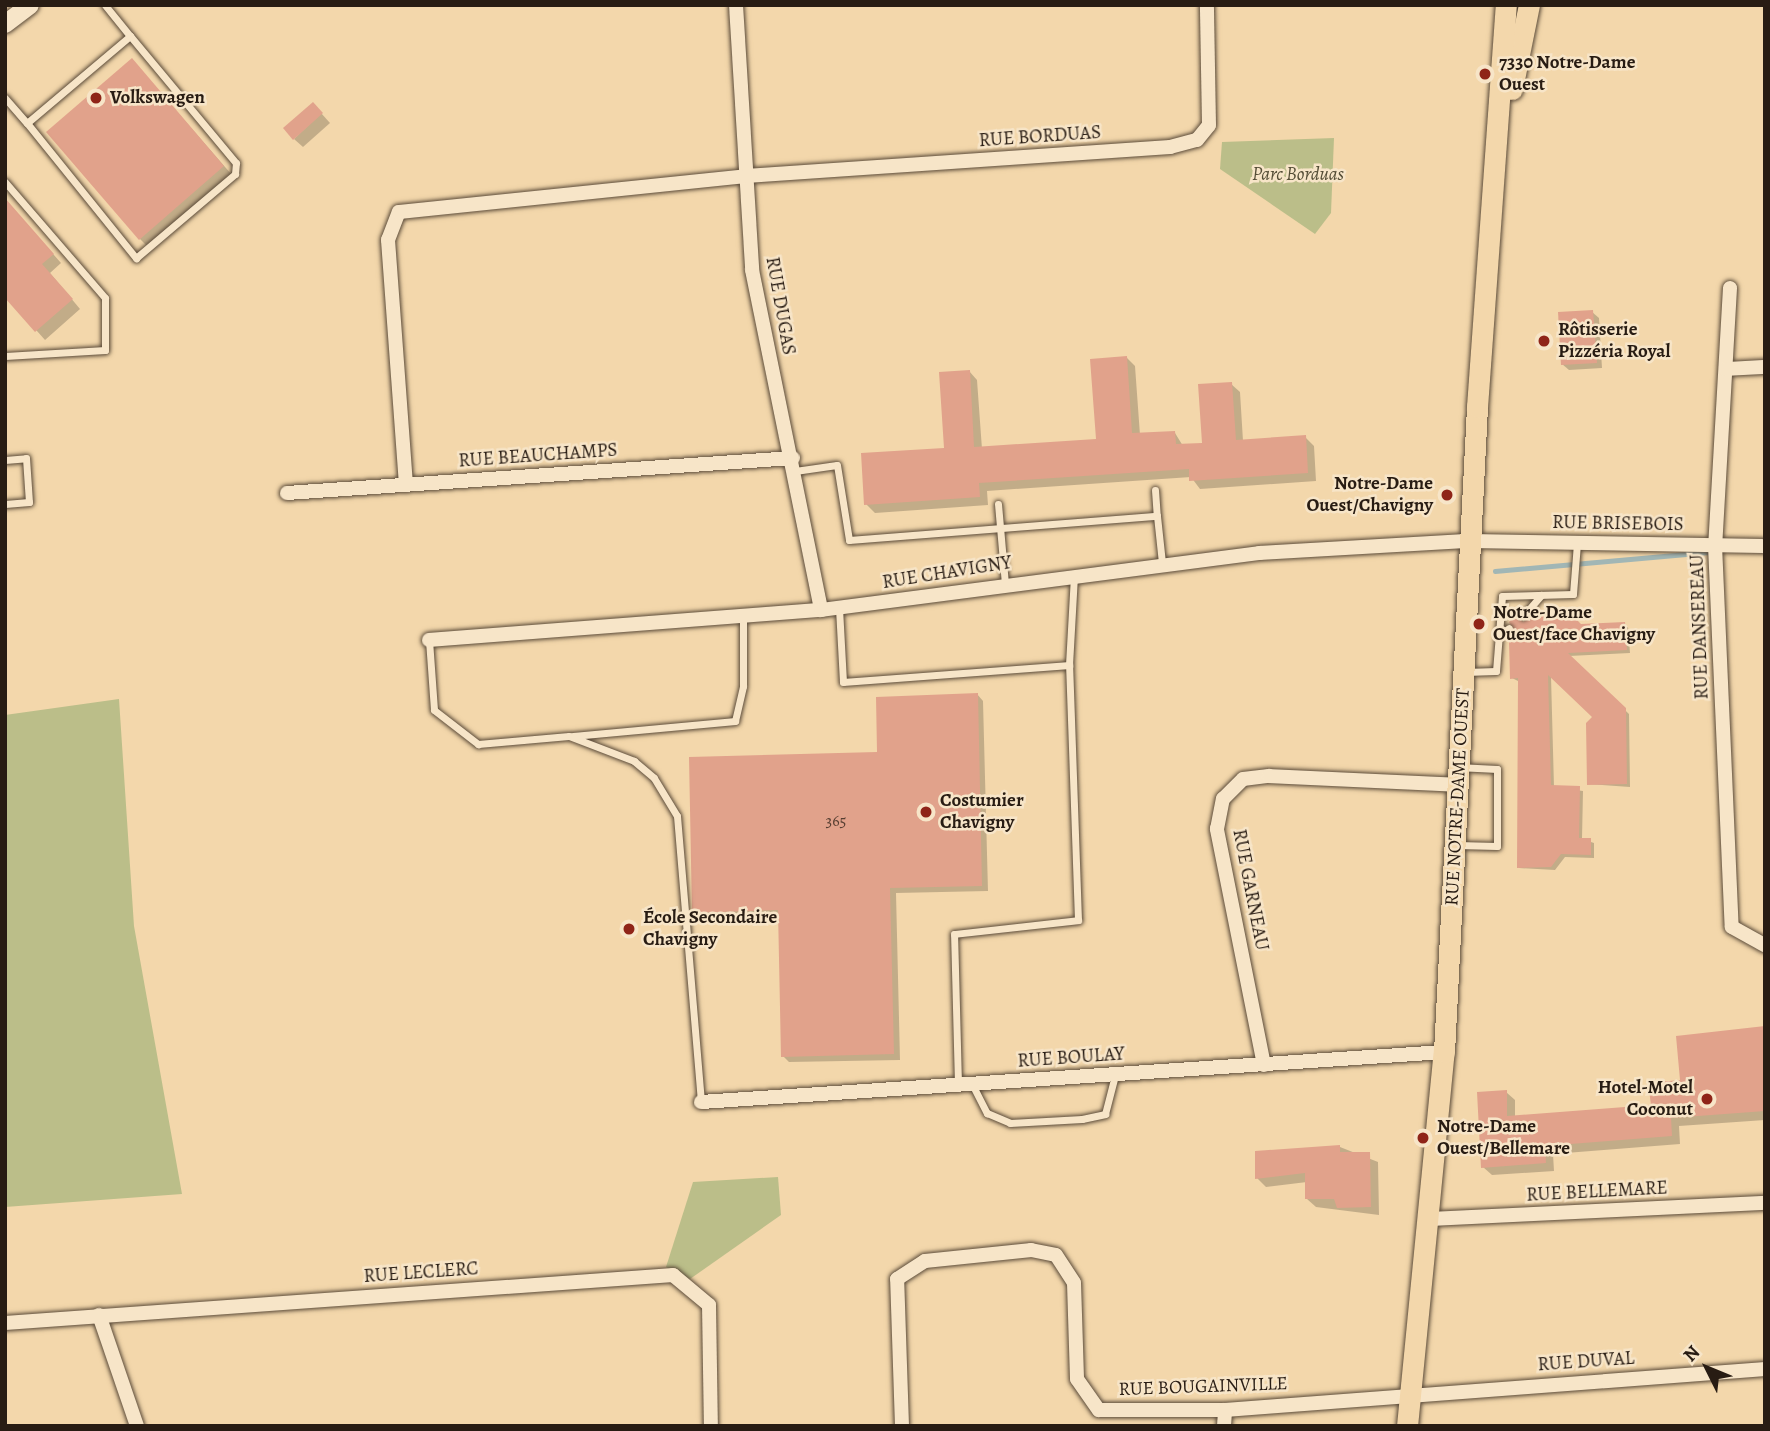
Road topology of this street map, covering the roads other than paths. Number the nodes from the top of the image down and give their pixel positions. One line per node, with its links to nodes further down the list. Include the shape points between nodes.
1 (30, 5): 7 (street)
2 (105, 5): 8 (lane)
3 (736, 5): 12 (street, RUE DUGAS)
4 (1207, 5): 12 (street, RUE BORDUAS, via 1213,106 1209,125 1197,140 1170,147)
5 (1506, 5): 11 (main road, RUE NOTRE-DAME OUEST)
6 (1529, 5): 11 (main road, RUE NOTRE-DAME OUEST)
7 (5, 24)
8 (131, 36): 10 (lane); 10 (lane, via 236,163 235,174 136,258)
9 (5, 98): 10 (lane)
10 (27, 123)
11 (1495, 166): 27 (main road, RUE NOTRE-DAME OUEST)
12 (746, 176): 19 (street, RUE DUGAS, via 752,270); 20 (street, via 399,212 388,240)
13 (5, 182): 15 (lane, via 105,298 105,350)
14 (1730, 288): 17 (street, RUE DANSEREAU)
15 (5, 356)
16 (1765, 366): 17 (street)
17 (1726, 369): 29 (street, RUE DANSEREAU)
18 (5, 460): 23 (lane, via 26,458 29,502)
19 (794, 465): 20 (street, RUE BEAUCHAMPS); 26 (lane, via 838,465 849,540); 36 (street, RUE DUGAS)
20 (407, 485): 22 (street, RUE BEAUCHAMPS)
21 (1155, 490): 25 (lane)
22 (287, 493)
23 (5, 503)
24 (998, 504): 26 (lane)
25 (1157, 516): 26 (lane); 31 (lane)
26 (1000, 528): 33 (lane)
27 (1469, 541): 28 (street, RUE BRISEBOIS); 31 (street, RUE CHAVIGNY); 43 (main road, RUE NOTRE-DAME OUEST)
28 (1577, 542): 29 (street, RUE BRISEBOIS); 34 (lane, via 1573,594)
29 (1715, 545): 30 (street, RUE BRISEBOIS); 47 (street, RUE DANSEREAU, via 1731,927)
30 (1765, 546)
31 (1161, 564): 32 (street, RUE CHAVIGNY)
32 (1074, 573): 33 (street, RUE CHAVIGNY); 42 (lane)
33 (1005, 584): 35 (street, RUE CHAVIGNY)
34 (1541, 595): 38 (lane); 40 (lane, via 1502,596)
35 (838, 607): 36 (street, RUE CHAVIGNY); 42 (lane, via 843,682)
36 (821, 610): 37 (street, RUE CHAVIGNY)
37 (743, 614): 41 (street, RUE CHAVIGNY); 44 (lane, via 743,686 736,721)
38 (1523, 616)
39 (1509, 628): 40 (lane)
40 (1499, 635): 43 (lane, via 1496,671)
41 (429, 639): 44 (lane, via 434,710 478,744)
42 (1069, 665): 51 (lane, via 1078,920 954,934)
43 (1464, 672): 45 (main road, RUE NOTRE-DAME OUEST)
44 (569, 736): 52 (lane, via 634,761 654,778 677,816)
45 (1460, 776): 46 (main road, RUE NOTRE-DAME OUEST); 46 (lane, via 1497,769 1497,846); 49 (street, RUE GARNEAU, via 1269,776 1243,779 1223,799 1217,829)
46 (1456, 845): 48 (main road, RUE NOTRE-DAME OUEST)
47 (1765, 945)
48 (1444, 1052): 49 (street, RUE BOULAY); 54 (main road, RUE NOTRE-DAME OUEST)
49 (1264, 1065): 50 (street, RUE BOULAY)
50 (1115, 1074): 51 (street, RUE BOULAY); 51 (lane, via 1105,1114 1082,1119 1010,1123 987,1113)
51 (965, 1084): 52 (street, RUE BOULAY)
52 (701, 1102)
53 (1765, 1203): 54 (street, RUE BELLEMARE)
54 (1432, 1219): 58 (main road, RUE NOTRE-DAME OUEST)
55 (99, 1315): 56 (street, RUE LECLERC); 60 (street); 61 (street, RUE LECLERC, via 673,1275 709,1305)
56 (5, 1322)
57 (1765, 1369): 58 (street, RUE DUVAL)
58 (1409, 1392): 59 (street, RUE BOUGAINVILLE); 64 (main road, RUE NOTRE-DAME OUEST)
59 (1225, 1410): 62 (street, RUE BOUGAINVILLE, via 1099,1410 1077,1379 1074,1283 1056,1255 1031,1250 925,1261 897,1279); 63 (street)
60 (137, 1426)
61 (711, 1426)
62 (902, 1426)
63 (1224, 1426)
64 (1407, 1426)

